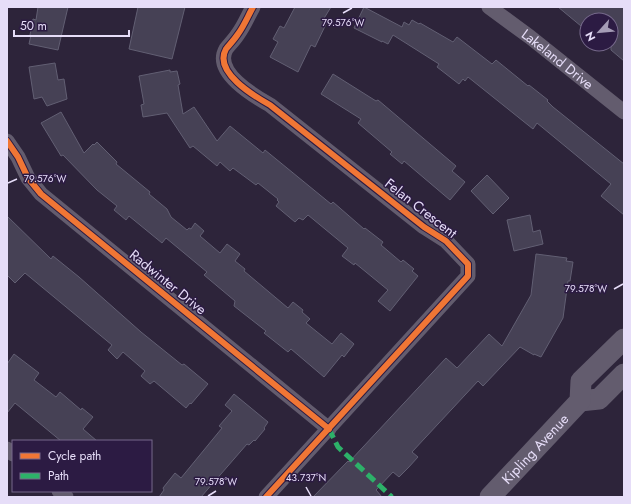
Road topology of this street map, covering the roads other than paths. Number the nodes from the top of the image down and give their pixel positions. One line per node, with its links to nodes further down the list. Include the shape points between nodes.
1 (253, 7): 8 (street, Felan Crescent, via 226,50 224,62 231,76 424,227 446,241 468,264 468,276 462,284)
2 (490, 7): 3 (street, Lakeland Drive)
3 (624, 112)
4 (7, 141): 8 (street, Radwinter Drive, via 28,178 41,194)
5 (624, 339): 7 (main road, Kipling Avenue, via 581,381)
6 (624, 374): 7 (main road, Kipling Avenue, via 599,399)
7 (580, 401): 10 (main road, Kipling Avenue)
8 (329, 429): 9 (street, Felan Crescent)
9 (266, 497)
10 (490, 497)

